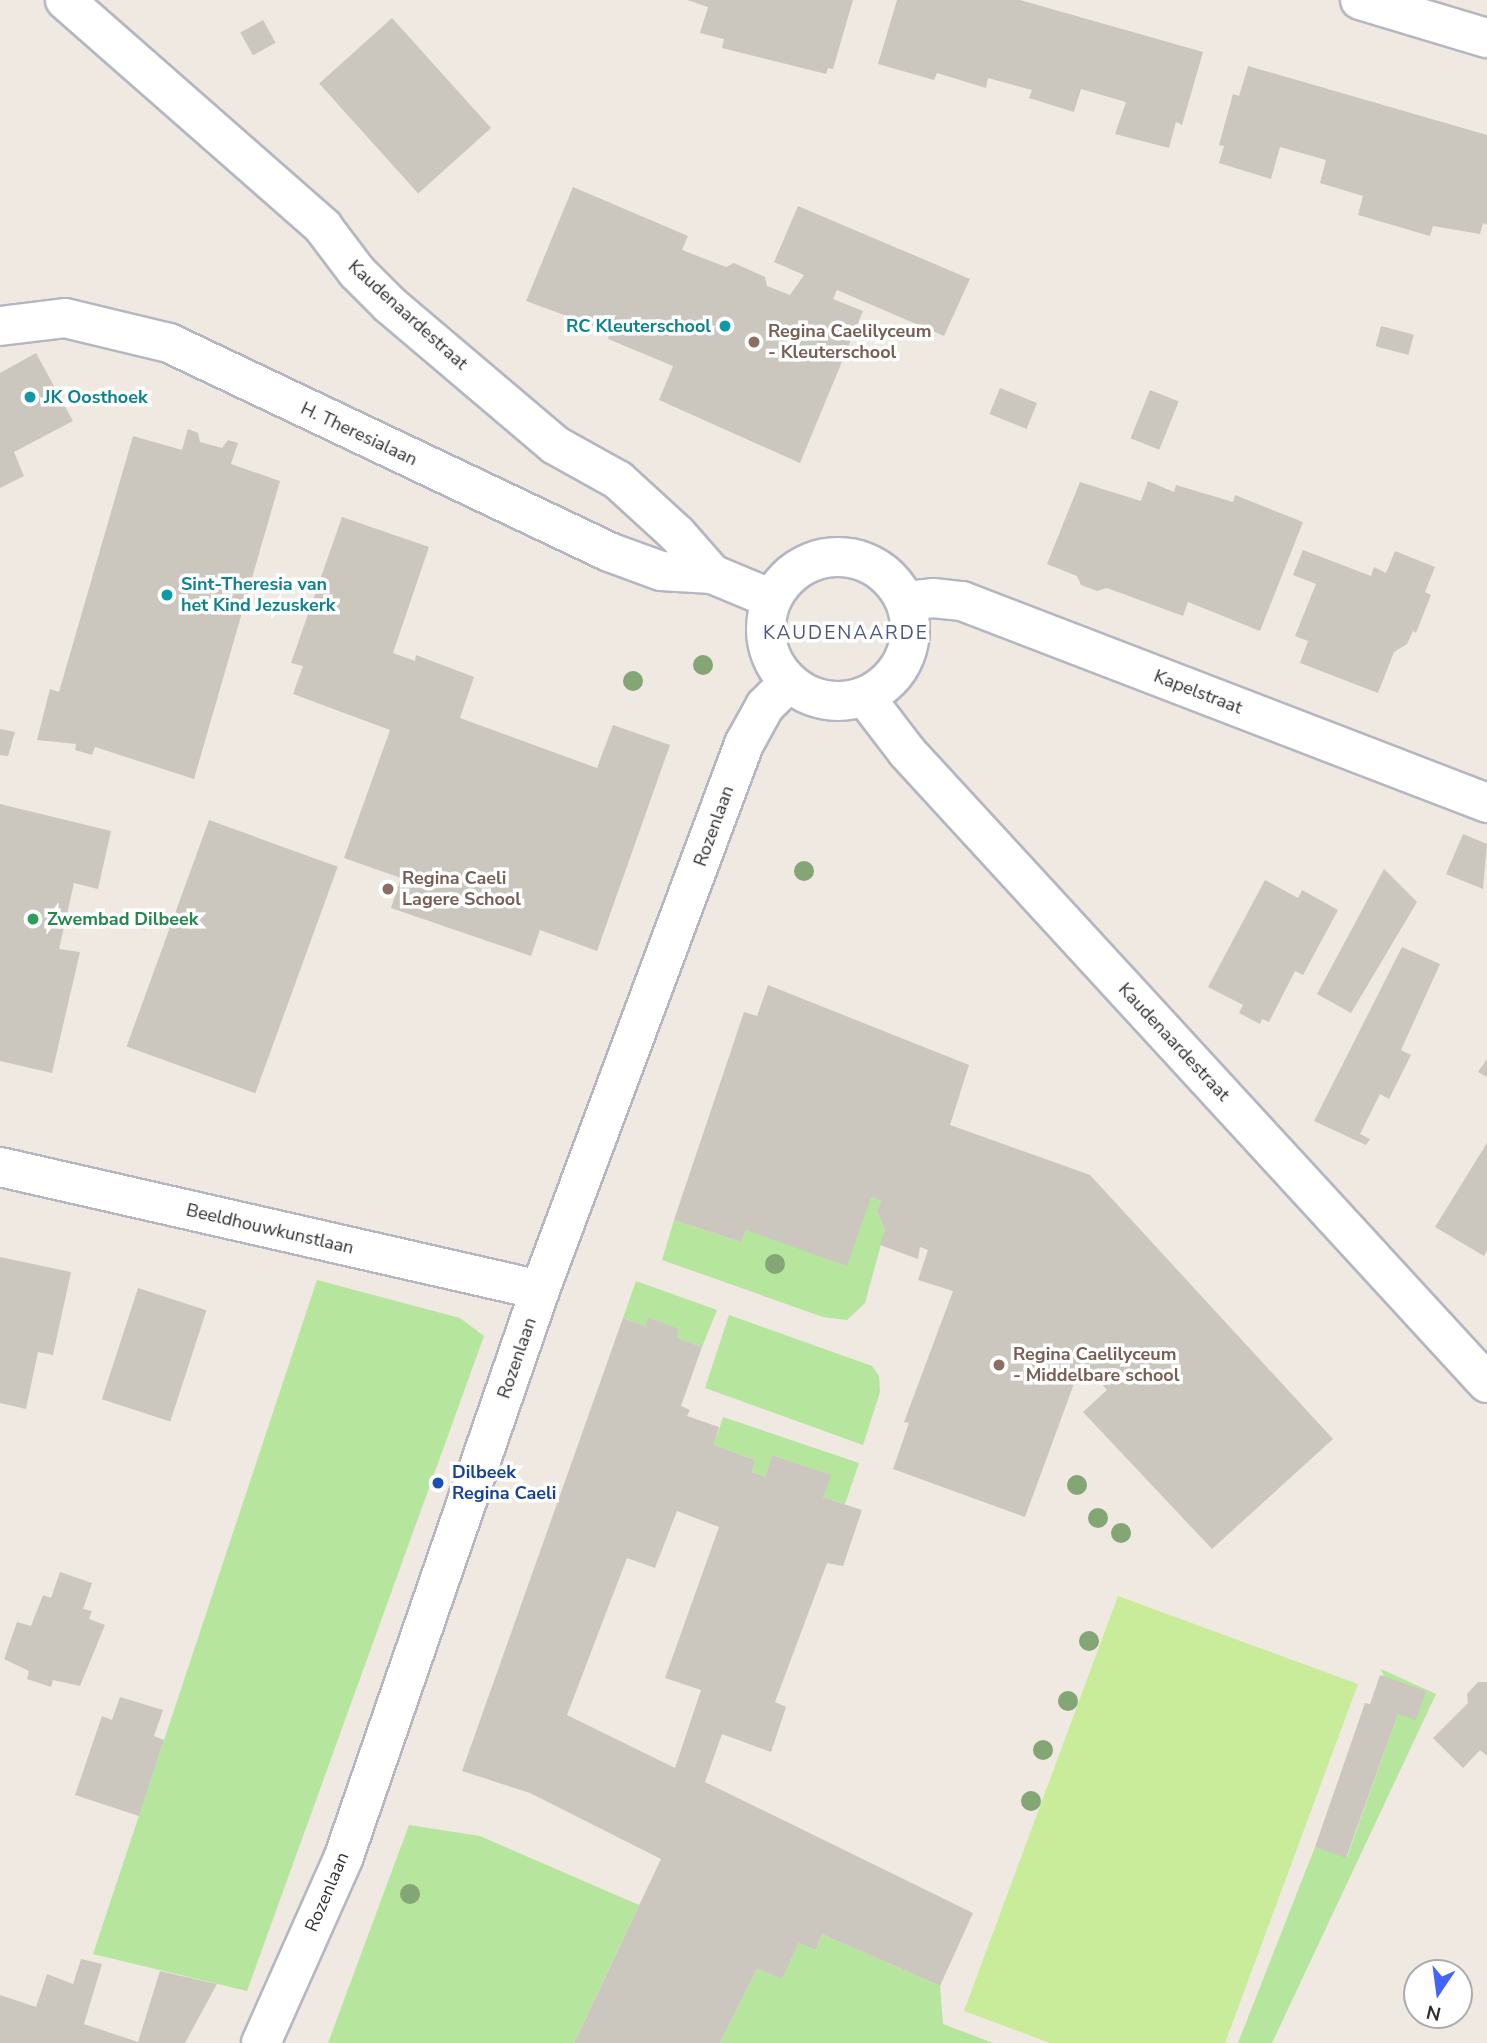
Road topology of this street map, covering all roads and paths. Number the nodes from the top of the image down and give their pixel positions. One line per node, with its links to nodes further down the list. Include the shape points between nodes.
1 (65, 0): 5 (street, Kaudenaardestraat, via 323,226 357,272 390,305 555,445 618,480 677,534)
2 (1360, 0): 3 (street)
3 (1487, 38)
4 (0, 326): 5 (street, H. Theresialaan, via 65,318 169,343 609,552 661,571)
5 (712, 574): 6 (street, Kaudenaardestraat)
6 (772, 598): 7 (street, via 802,566 825,557 850,558 873,566 892,581); 8 (street, via 766,637 770,654)
7 (906, 601): 9 (street, via 911,624 900,668 885,685); 10 (street, Kapelstraat, via 962,601)
8 (789, 682): 9 (street, via 825,701); 12 (street, Rozenlaan, via 765,706 744,744)
9 (865, 697): 13 (street, Kaudenaardestraat, via 907,752)
10 (1487, 803)
11 (0, 1167): 12 (street, Beeldhouwkunstlaan)
12 (540, 1290): 14 (street, Rozenlaan, via 343,1859)
13 (1487, 1383)
14 (261, 2043)

